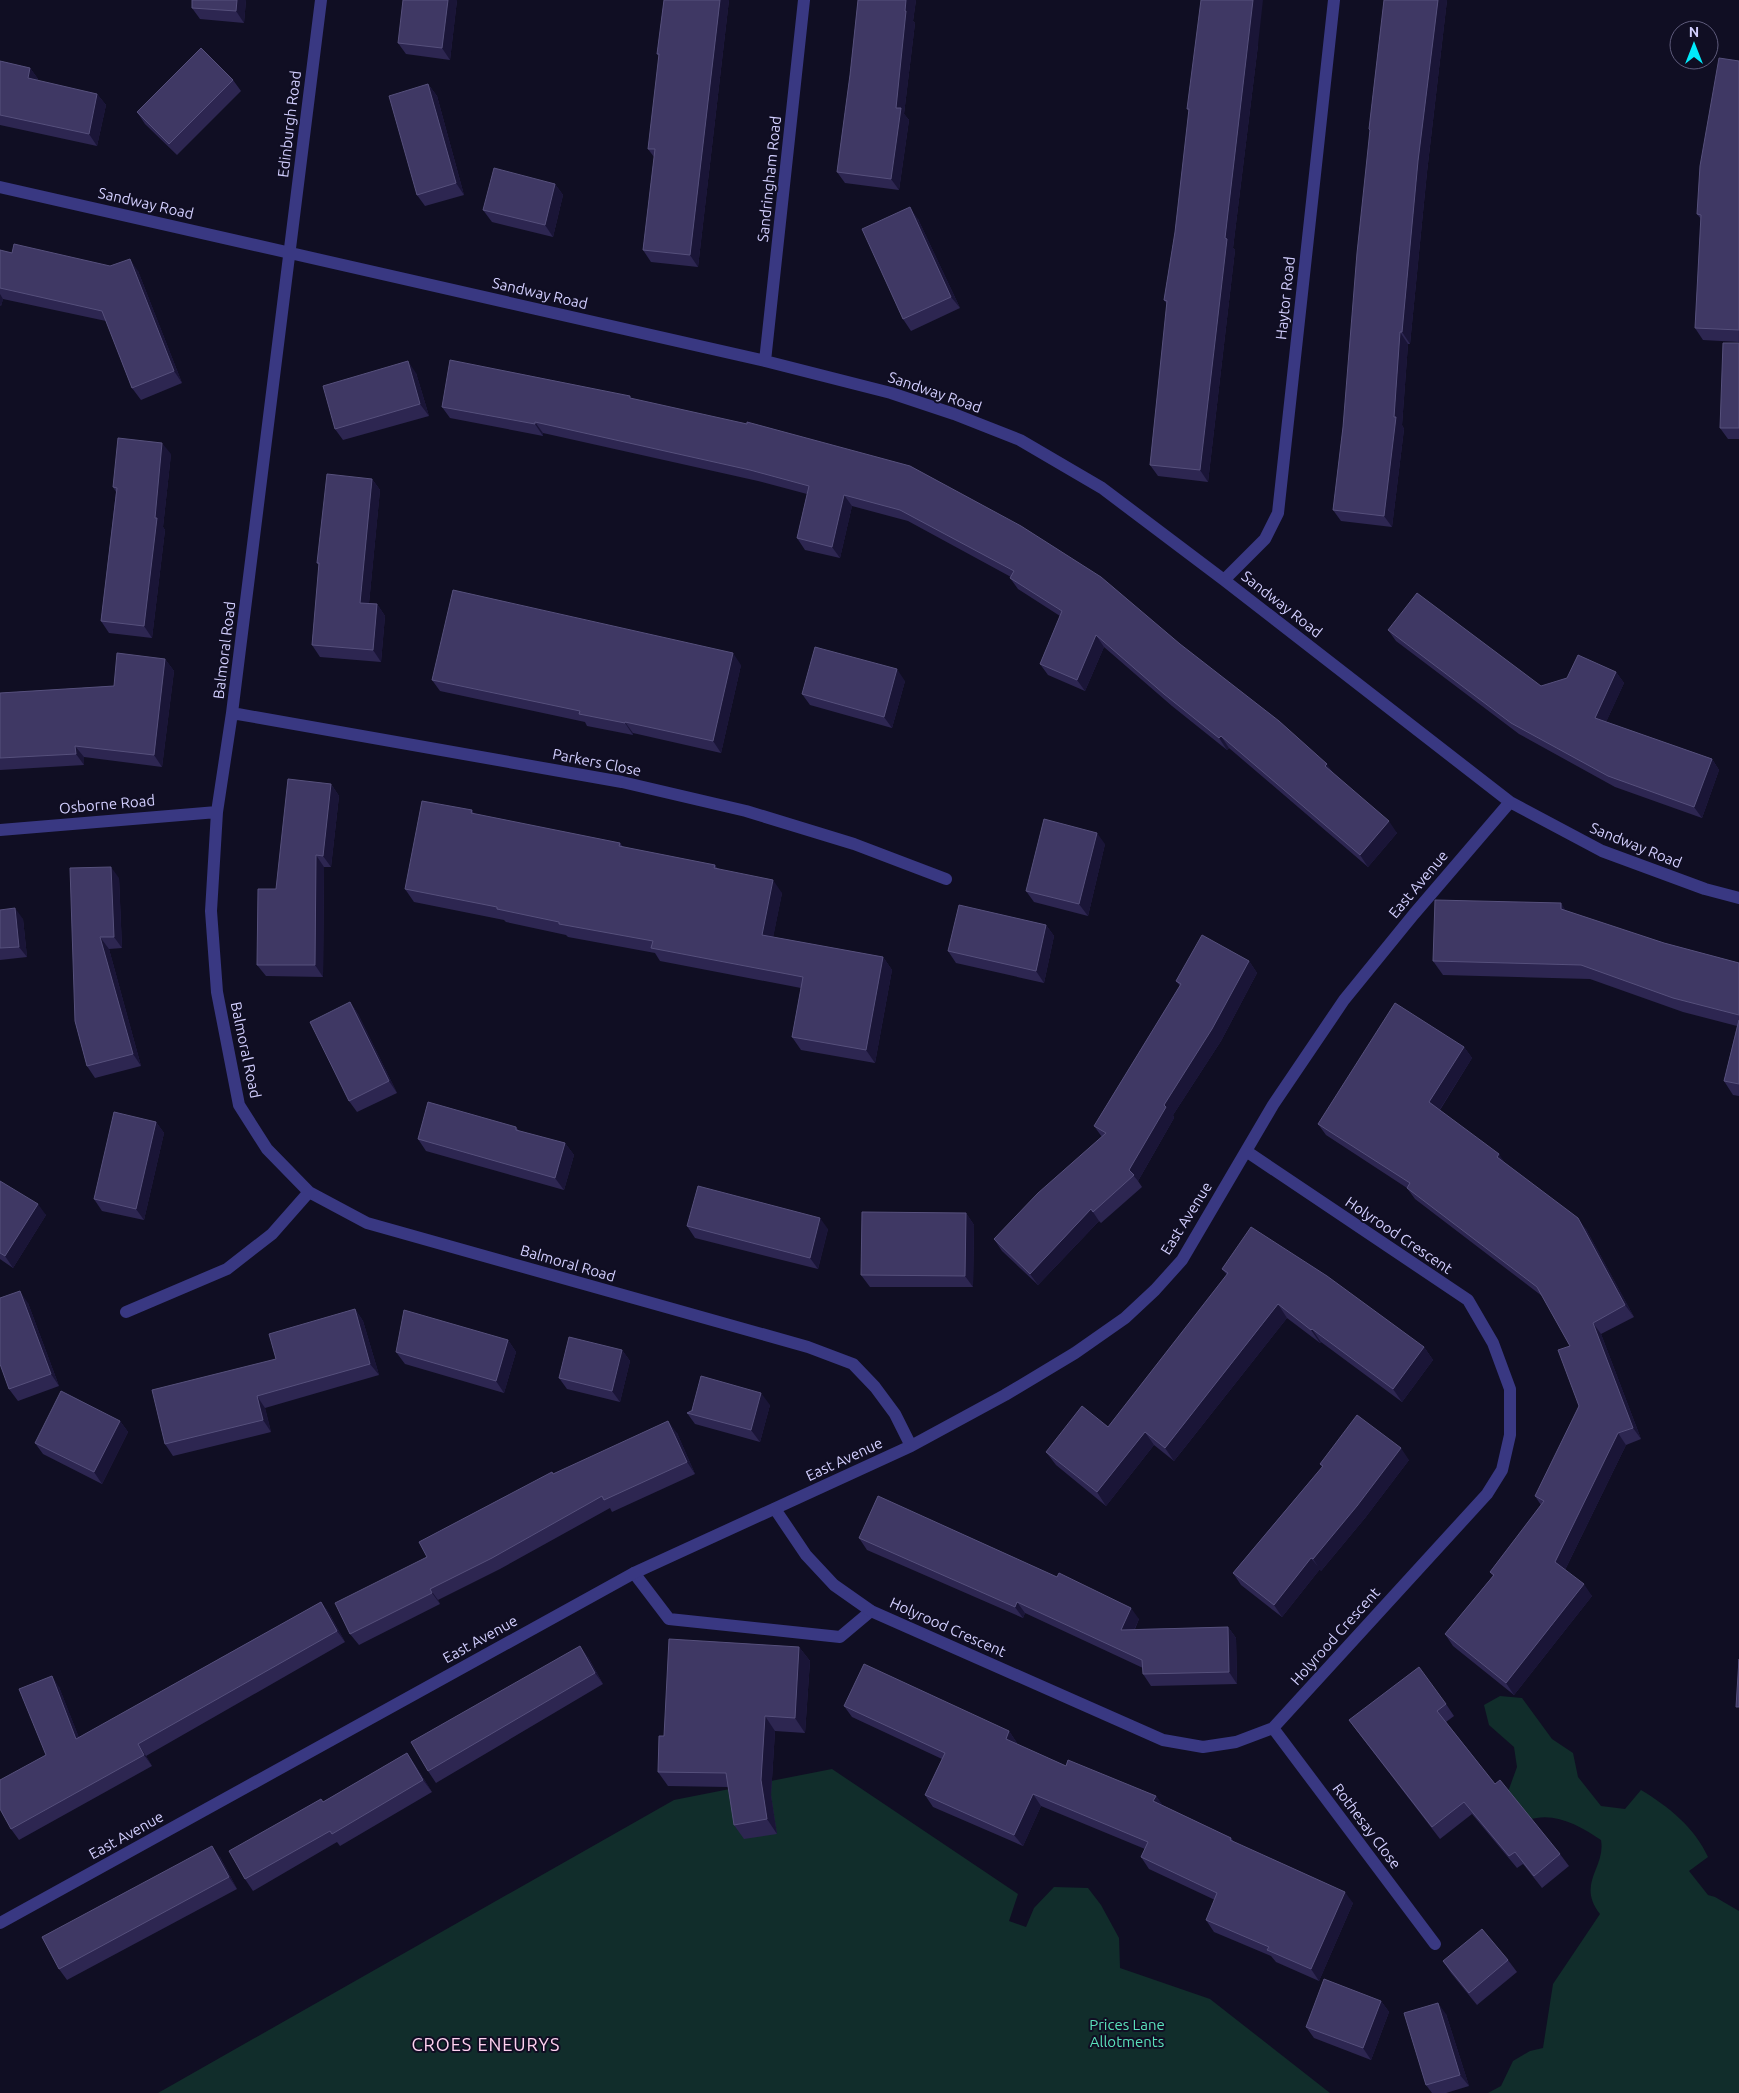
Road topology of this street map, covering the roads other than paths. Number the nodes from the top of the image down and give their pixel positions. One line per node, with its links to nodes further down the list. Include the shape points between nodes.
1 (322, 0): 5 (street, Edinburgh Road)
2 (804, 0): 6 (street, Sandringham Road)
3 (1334, 0): 7 (street, Haytor Road, via 1278,513 1265,539)
4 (0, 187): 5 (street, Sandway Road)
5 (289, 252): 6 (street, Sandway Road); 8 (street, Balmoral Road)
6 (765, 361): 7 (street, Sandway Road, via 892,393 1020,440 1102,488)
7 (1224, 580): 9 (street, Sandway Road)
8 (232, 713): 10 (street, Balmoral Road); 12 (street, Parkers Close, via 622,782 727,807 854,844)
9 (1510, 802): 13 (street, Sandway Road, via 1602,851 1705,889); 14 (street, East Avenue, via 1344,1000)
10 (218, 812): 11 (street, Osborne Road); 15 (street, Balmoral Road, via 210,911 217,992 239,1105 267,1149)
11 (0, 830)
12 (946, 879)
13 (1739, 898)
14 (1246, 1151): 17 (street, East Avenue, via 1182,1260 1125,1318 1005,1395); 21 (street, Holyrood Crescent, via 1468,1300 1493,1343 1510,1389 1510,1435 1502,1470 1487,1494)
15 (309, 1192): 16 (street, via 272,1234 227,1269); 17 (street, Balmoral Road, via 367,1224 808,1347 853,1364 895,1414)
16 (126, 1312)
17 (911, 1446): 18 (street, East Avenue)
18 (775, 1509): 19 (street, East Avenue); 20 (street, Holyrood Crescent, via 806,1555 834,1585)
19 (634, 1572): 20 (street, via 669,1618 840,1637); 22 (street, East Avenue)
20 (872, 1612): 21 (street, Holyrood Crescent, via 1163,1740 1203,1747 1236,1742)
21 (1273, 1728): 23 (street, Rothesay Close)
22 (0, 1923)
23 (1435, 1944)

